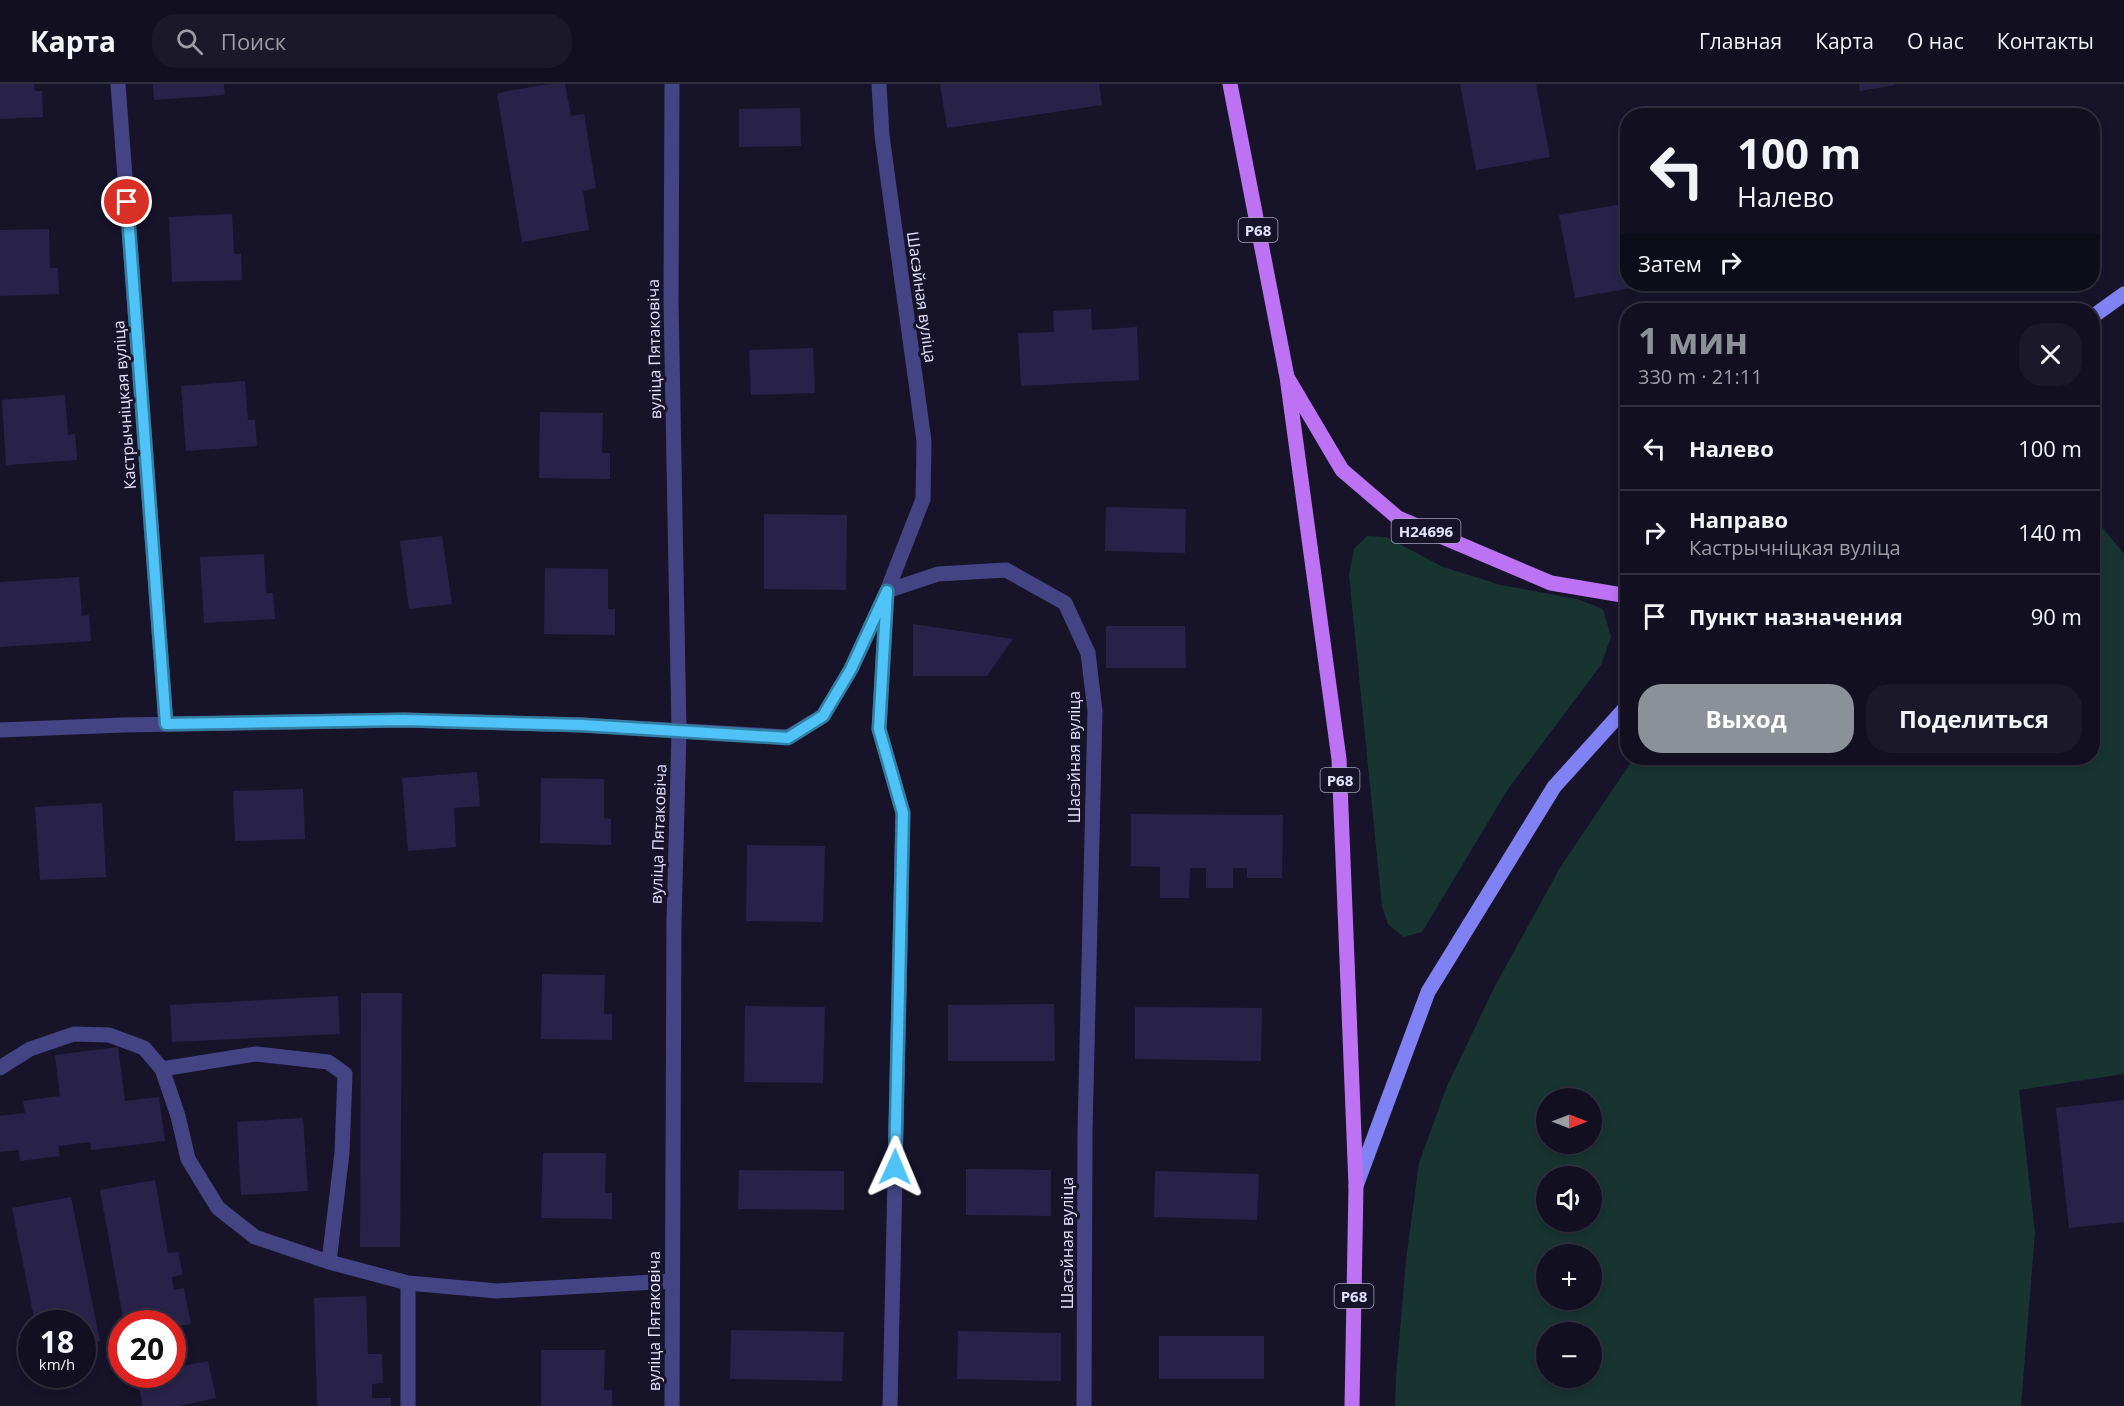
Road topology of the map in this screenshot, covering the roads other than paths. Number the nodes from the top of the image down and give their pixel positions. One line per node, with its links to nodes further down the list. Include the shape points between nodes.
1 (118, 84): 11 (street, Кастрычніцкая вуліца)
2 (672, 84): 13 (street, вуліца Пятаковіча, via 671,301)
3 (879, 84): 8 (street, Шасэйная вуліца, via 882,136 924,441 923,499)
4 (1230, 84): 7 (main road, Р68)
5 (2124, 294): 6 (main road)
6 (2100, 311)
7 (1287, 376): 9 (main road, Н24696, via 1342,470 1398,518 1551,583); 16 (main road, Р68, via 1339,759)
8 (887, 591): 13 (street, via 851,669 823,716 788,738); 22 (street, via 879,729 903,813); 23 (street, Шасэйная вуліца, via 938,574 1006,570 1065,603 1088,654 1095,711)
9 (1620, 595)
10 (1620, 714): 16 (main road, via 1554,788 1428,992)
11 (166, 724): 12 (street); 13 (street, via 404,720)
12 (0, 730)
13 (679, 732): 18 (street, вуліца Пятаковіча)
14 (0, 1068): 15 (street, via 30,1049 74,1034 109,1035 144,1048)
15 (162, 1069): 17 (street, via 188,1159 218,1208 255,1237); 17 (street, via 256,1054 328,1062 345,1074 342,1153)
16 (1356, 1186): 24 (main road, Р68)
17 (329, 1262): 19 (street)
18 (672, 1281): 19 (street, via 497,1291); 21 (street, вуліца Пятаковіча)
19 (408, 1283): 20 (street)
20 (408, 1406)
21 (672, 1406)
22 (890, 1406)
23 (1084, 1406)
24 (1352, 1406)

